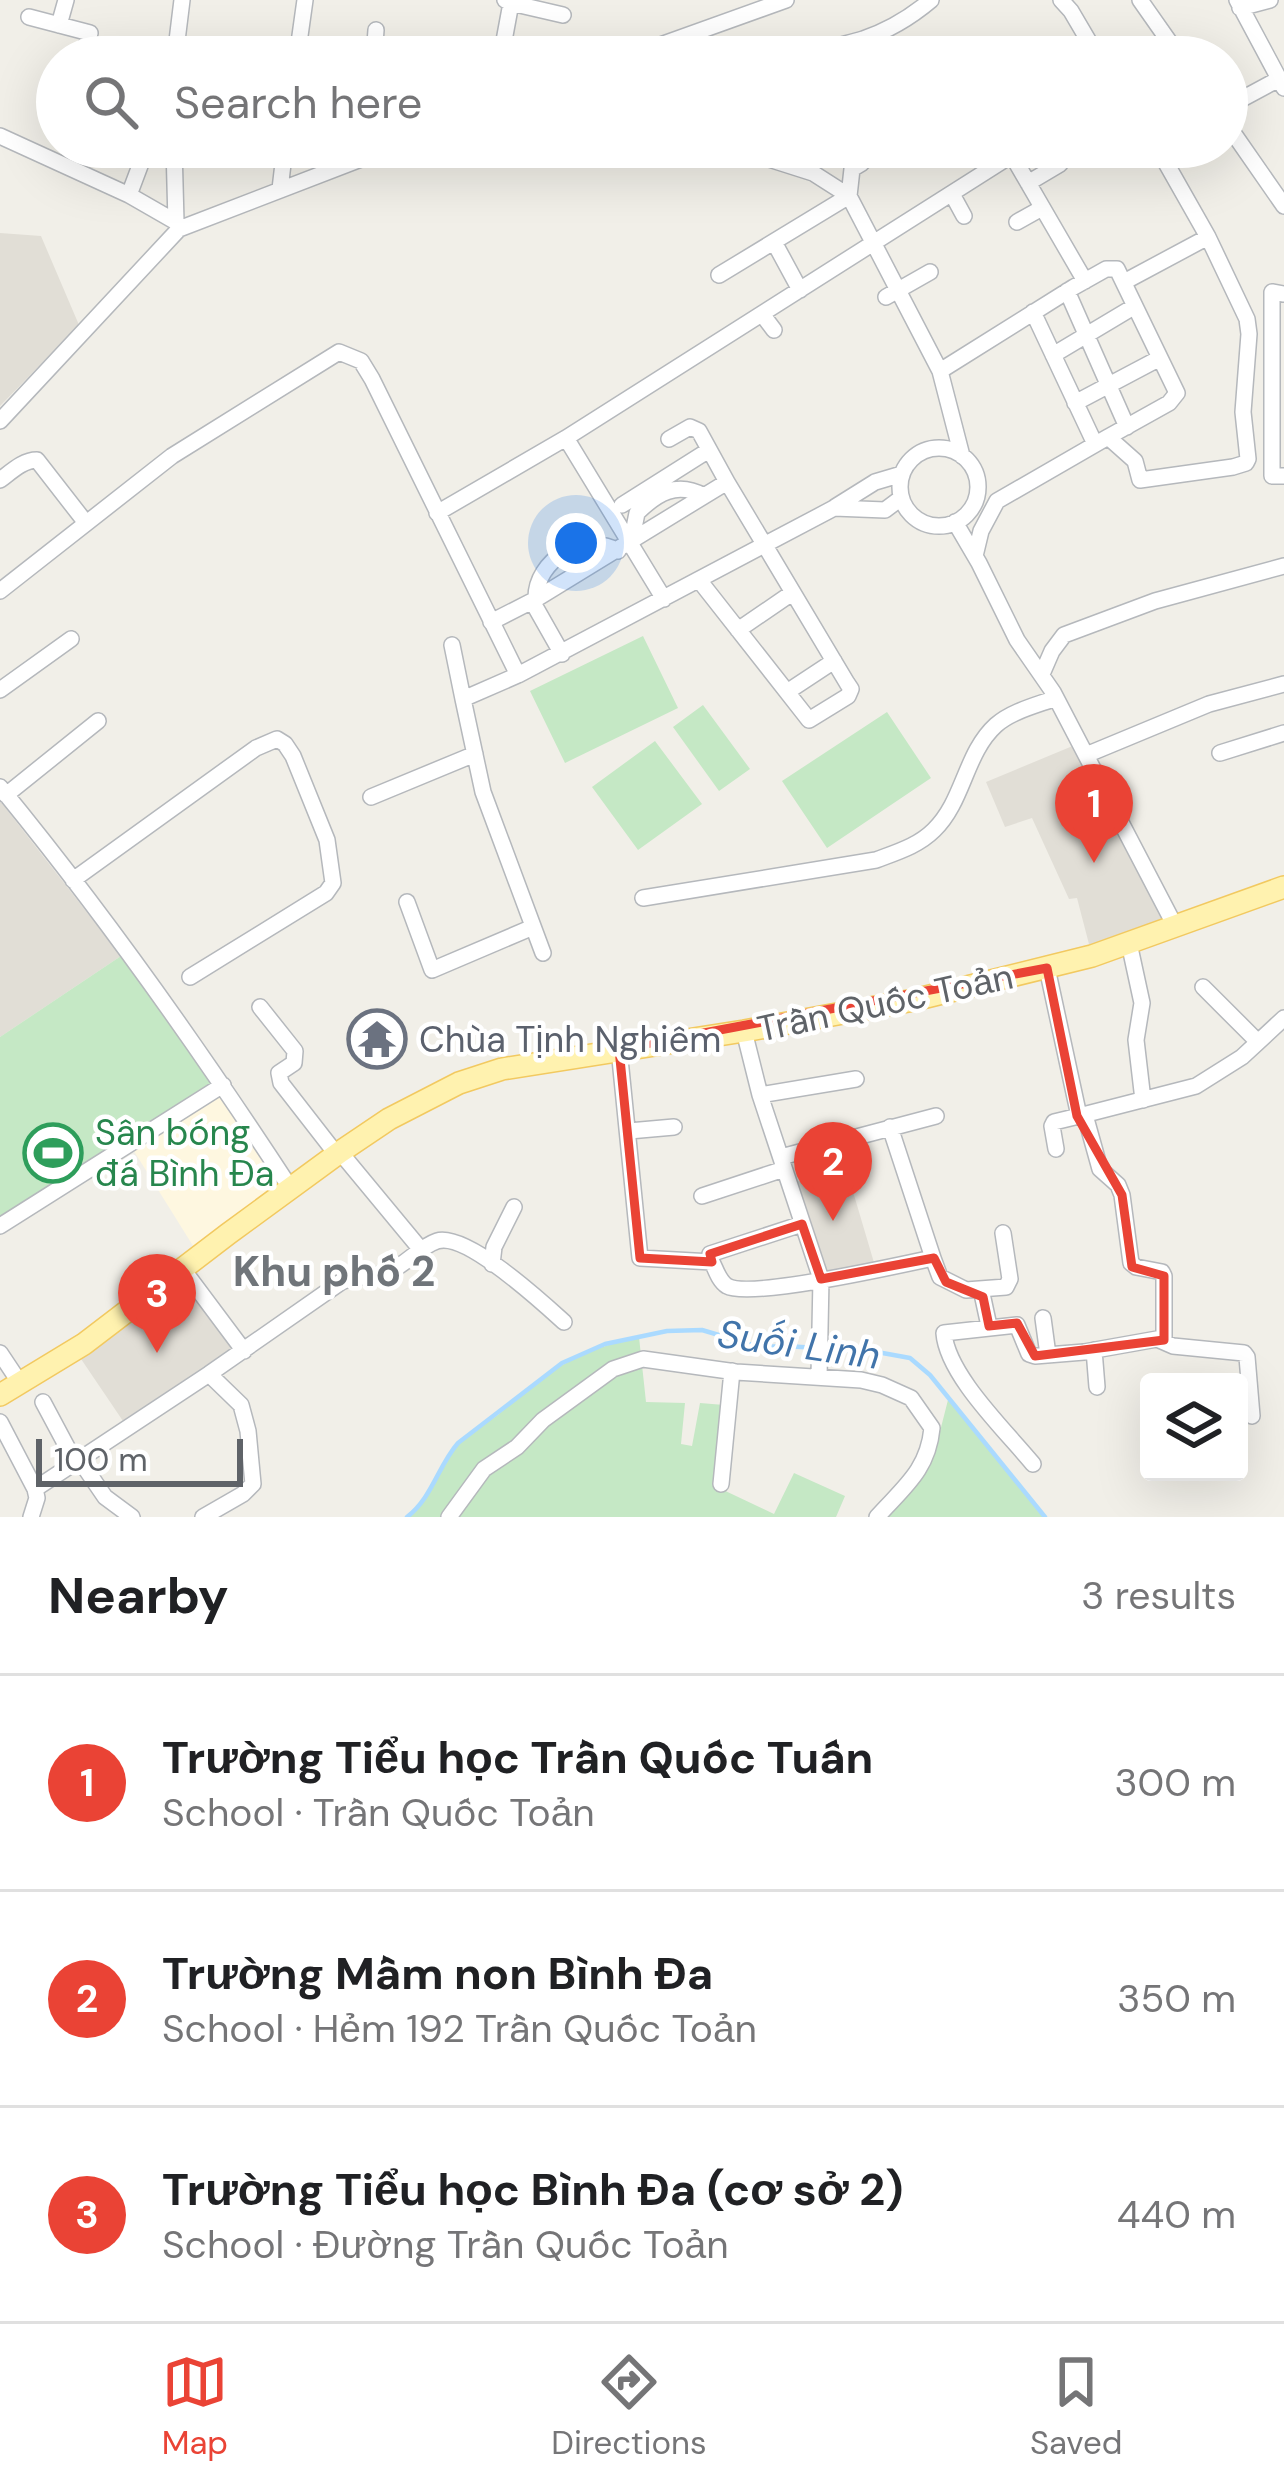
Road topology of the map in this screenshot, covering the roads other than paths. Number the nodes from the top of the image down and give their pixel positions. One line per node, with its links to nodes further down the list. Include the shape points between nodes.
1 (66, 0): 13 (street)
2 (182, 0): 16 (street)
3 (305, 0): 17 (street)
4 (786, 0): 20 (street)
5 (931, 0): 21 (street)
6 (1061, 0): 22 (street)
7 (1140, 0): 23 (street)
8 (1270, 0): 10 (street)
9 (508, 2): 11 (street); 19 (street)
10 (1239, 4): 24 (street)
11 (563, 15)
12 (29, 17): 13 (street)
13 (59, 25): 15 (street)
14 (376, 30): 18 (street)
15 (89, 36)
16 (178, 36)
17 (300, 36)
18 (376, 36)
19 (503, 36)
20 (686, 36)
21 (870, 36)
22 (1086, 36)
23 (1165, 36)
24 (1281, 83): 25 (street)
25 (1248, 98)
26 (0, 136): 27 (street)
27 (36, 148)
28 (1248, 154): 45 (street)
29 (80, 168): 43 (street)
30 (139, 168): 43 (street)
31 (175, 168): 49 (street)
32 (282, 168): 41 (street)
33 (328, 168): 41 (street)
34 (797, 168): 44 (street)
35 (855, 168): 44 (street)
36 (987, 168): 42 (street)
37 (1020, 168): 40 (street)
38 (1053, 168): 40 (street)
39 (1169, 168): 50 (street)
40 (1028, 183): 46 (street)
41 (280, 189): 49 (street)
42 (952, 194): 47 (street); 52 (street)
43 (129, 195): 49 (street)
44 (850, 196): 51 (street); 52 (street)
45 (1284, 206)
46 (1042, 208): 48 (street); 55 (street)
47 (964, 216)
48 (1017, 222)
49 (177, 226): 72 (street)
50 (1208, 237): 56 (street); 76 (street, via 1250,334 1246,463 1140,480 1135,461)
51 (774, 242): 54 (street); 57 (street)
52 (875, 243): 57 (street); 59 (street)
53 (930, 272): 59 (street)
54 (719, 275)
55 (1084, 281): 56 (street, via 1117,268); 58 (street)
56 (1124, 282): 61 (street)
57 (800, 290): 63 (street)
58 (1066, 291): 62 (street); 65 (street)
59 (892, 293): 68 (street)
60 (1284, 293): 69 (street, via 1272,292)
61 (1136, 306): 65 (street); 67 (street)
62 (1033, 312): 66 (street); 68 (street)
63 (761, 314): 64 (street); 74 (street)
64 (774, 331)
65 (1086, 335): 66 (street); 70 (street)
66 (1053, 355): 71 (street)
67 (1160, 358): 70 (street); 73 (street, via 1176,397)
68 (940, 371): 78 (street)
69 (1278, 384): 80 (street, via 1272,476)
70 (1108, 386): 71 (street); 73 (street)
71 (1075, 403): 76 (street)
72 (0, 421)
73 (1126, 427): 76 (street)
74 (566, 438): 87 (street); 91 (street)
75 (669, 439): 77 (street, via 695,428)
76 (1101, 440): 92 (street, via 997,501)
77 (709, 450): 82 (street); 85 (street)
78 (962, 456): 79 (street, via 927,450); 88 (street, via 977,491)
79 (902, 474): 84 (street); 86 (street)
80 (1284, 476)
81 (0, 480): 89 (street, via 37,460)
82 (727, 482): 83 (street); 90 (street)
83 (704, 496): 91 (street); 91 (street, via 679,487 648,501)
84 (901, 498): 86 (street, via 885,509); 88 (street, via 929,525)
85 (622, 505)
86 (834, 508): 90 (street)
87 (437, 513): 89 (street, via 372,379 361,361 339,352 172,456); 99 (street)
88 (955, 522): 92 (street)
89 (86, 523): 95 (street)
90 (762, 545): 94 (street); 96 (street)
91 (624, 547): 97 (street); 98 (street); 98 (street, via 562,553 539,578)
92 (975, 556): 105 (street)
93 (1284, 566): 105 (street, via 1064,635)
94 (699, 580): 97 (street); 100 (street)
95 (0, 591)
96 (792, 593): 100 (street); 104 (street)
97 (664, 599): 103 (street)
98 (534, 600): 99 (street); 103 (street)
99 (491, 622): 106 (street)
100 (738, 630): 109 (street)
101 (71, 639): 108 (street)
102 (452, 645): 111 (street)
103 (562, 653): 106 (street)
104 (834, 662): 109 (street); 109 (street, via 848,696 809,720)
105 (1042, 674): 110 (street)
106 (518, 675): 111 (street)
107 (1284, 684): 116 (street, via 1209,704)
108 (0, 690)
109 (788, 692)
110 (1056, 698): 116 (street); 121 (street, via 994,727 945,817 911,848)
111 (464, 699): 115 (street)
112 (98, 721): 117 (street)
113 (1284, 733): 114 (street)
114 (1220, 753)
115 (475, 754): 118 (street); 124 (street)
116 (1086, 754): 123 (street)
117 (3, 791): 119 (street)
118 (370, 797)
119 (73, 880): 128 (street, via 256,748 277,739 286,744 327,840 333,883); 136 (street)
120 (1284, 887): 123 (main road, Trần Quốc Toản)
121 (644, 898)
122 (406, 902): 124 (street, via 432,970)
123 (1175, 926): 125 (main road, Trần Quốc Toản)
124 (533, 927): 126 (street)
125 (1129, 943): 127 (main road, Trần Quốc Toản); 138 (street, via 1142,1003 1136,1040)
126 (543, 953)
127 (1047, 968): 132 (main road, Trần Quốc Toản); 139 (street)
128 (190, 977)
129 (1203, 987): 133 (street)
130 (260, 1007): 145 (street, via 295,1051 280,1083)
131 (1284, 1018): 133 (street)
132 (744, 1031): 134 (main road, Trần Quốc Toản); 137 (street)
133 (1258, 1042): 138 (street, via 1196,1086)
134 (619, 1049): 143 (street); 145 (main road, Trần Quốc Toản, via 459,1084)
135 (856, 1079): 137 (street)
136 (223, 1085): 147 (street); 151 (street)
137 (760, 1095): 146 (street)
138 (1143, 1100): 139 (street)
139 (1082, 1115): 144 (street, via 1054,1123); 163 (street, via 1100,1169 1122,1195 1131,1264 1164,1276)
140 (936, 1116): 142 (street)
141 (674, 1127): 143 (street)
142 (890, 1127): 146 (street); 154 (street)
143 (629, 1131): 155 (street, via 640,1258)
144 (1057, 1150)
145 (338, 1153): 147 (main road, Trần Quốc Toản); 153 (street)
146 (782, 1163): 148 (street); 150 (street)
147 (291, 1189): 157 (main road, Trần Quốc Toản)
148 (702, 1196)
149 (514, 1207): 156 (street)
150 (802, 1224): 155 (street, via 710,1254); 158 (street)
151 (0, 1226)
152 (1003, 1233): 159 (street, via 1010,1284)
153 (422, 1251): 156 (street, via 452,1241); 165 (street, via 388,1272 341,1282)
154 (933, 1258): 158 (street); 159 (street, via 946,1282)
155 (712, 1262): 158 (street, via 722,1282 736,1288)
156 (492, 1264): 161 (street)
157 (182, 1268): 165 (street); 171 (main road, Trần Quốc Toản)
158 (821, 1280): 168 (street)
159 (982, 1289): 162 (street)
160 (1043, 1318): 167 (street)
161 (564, 1322)
162 (989, 1326): 167 (street, via 1017,1324 1029,1354); 178 (street, via 944,1333 946,1352)
163 (1164, 1340): 164 (street); 175 (street, via 1244,1353)
164 (1094, 1350): 167 (street); 172 (street)
165 (244, 1351): 170 (street)
166 (0, 1353): 171 (street)
167 (1048, 1355)
168 (819, 1369): 169 (street); 185 (street, via 882,1384 911,1398 929,1420 930,1449 918,1472)
169 (732, 1371): 179 (street); 184 (street, via 643,1360 613,1369 484,1469)
170 (209, 1374): 177 (street); 183 (street, via 241,1405 253,1484)
171 (20, 1383): 173 (main road, Trần Quốc Toản)
172 (1097, 1387)
173 (0, 1395)
174 (44, 1402): 177 (street)
175 (1252, 1416)
176 (0, 1422): 180 (street)
177 (77, 1460): 180 (street); 182 (street)
178 (1033, 1464)
179 (721, 1484)
180 (35, 1489): 181 (street)
181 (31, 1517)
182 (132, 1517)
183 (202, 1517)
184 (449, 1517)
185 (877, 1517)

